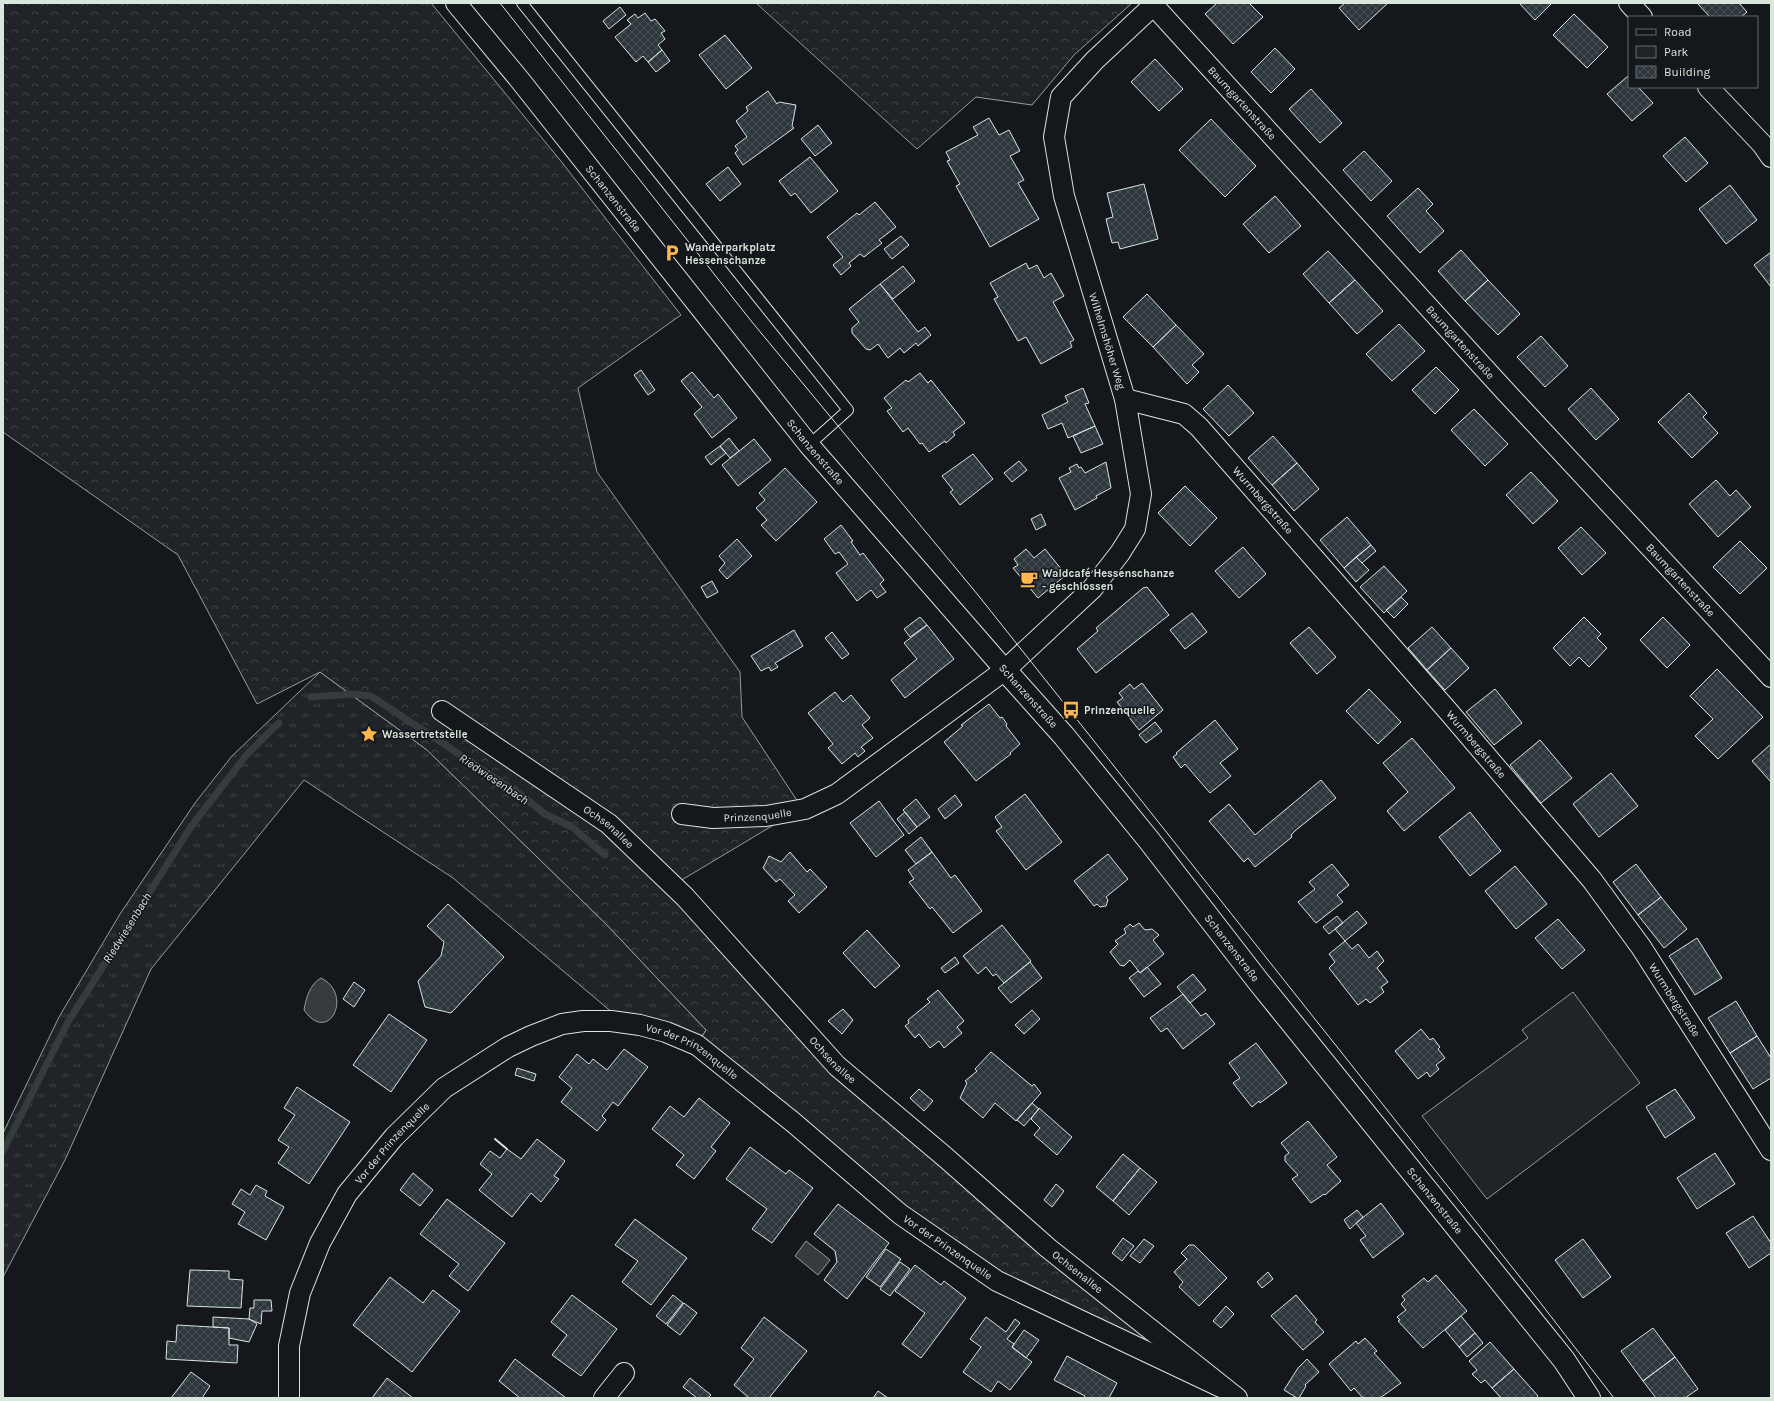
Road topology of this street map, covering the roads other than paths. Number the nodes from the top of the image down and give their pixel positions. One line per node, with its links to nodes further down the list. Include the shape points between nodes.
1 (522, 3): 9 (lane, via 848,410)
2 (1629, 3): 5 (street)
3 (1155, 4): 8 (street, Wilhelmshöher Weg, via 1095,60 1061,97 1054,137 1064,196); 11 (street, Baumgartenstraße, via 1505,391)
4 (462, 5): 9 (street, Schanzenstraße)
5 (1641, 16)
6 (1709, 88): 7 (street, via 1762,144)
7 (1771, 157)
8 (1125, 399): 10 (street, Wilhelmshöher Weg, via 1141,494 1134,529 1120,553 1092,589); 14 (street, Wurmbergstraße, via 1184,414 1199,427 1448,711 1592,880 1641,947)
9 (809, 445): 10 (street, Schanzenstraße)
10 (1005, 670): 13 (street, Prinzenquelle, via 837,794 805,809 766,816 713,818); 19 (street, Schanzenstraße, via 1064,736 1148,840 1258,981 1559,1354)
11 (1771, 677)
12 (442, 711): 16 (street, Ochsenallee, via 609,824 685,897 837,1066 1048,1248)
13 (682, 814)
14 (1771, 1150)
15 (624, 1373): 18 (street)
16 (1229, 1392): 17 (street, Vor der Prinzenquelle, via 997,1281 900,1214 794,1123 697,1045 647,1026 611,1020 562,1024 508,1047 444,1088 394,1137 347,1194 320,1243 300,1293 289,1346)
17 (289, 1398)
18 (604, 1398)
19 (1589, 1398)

